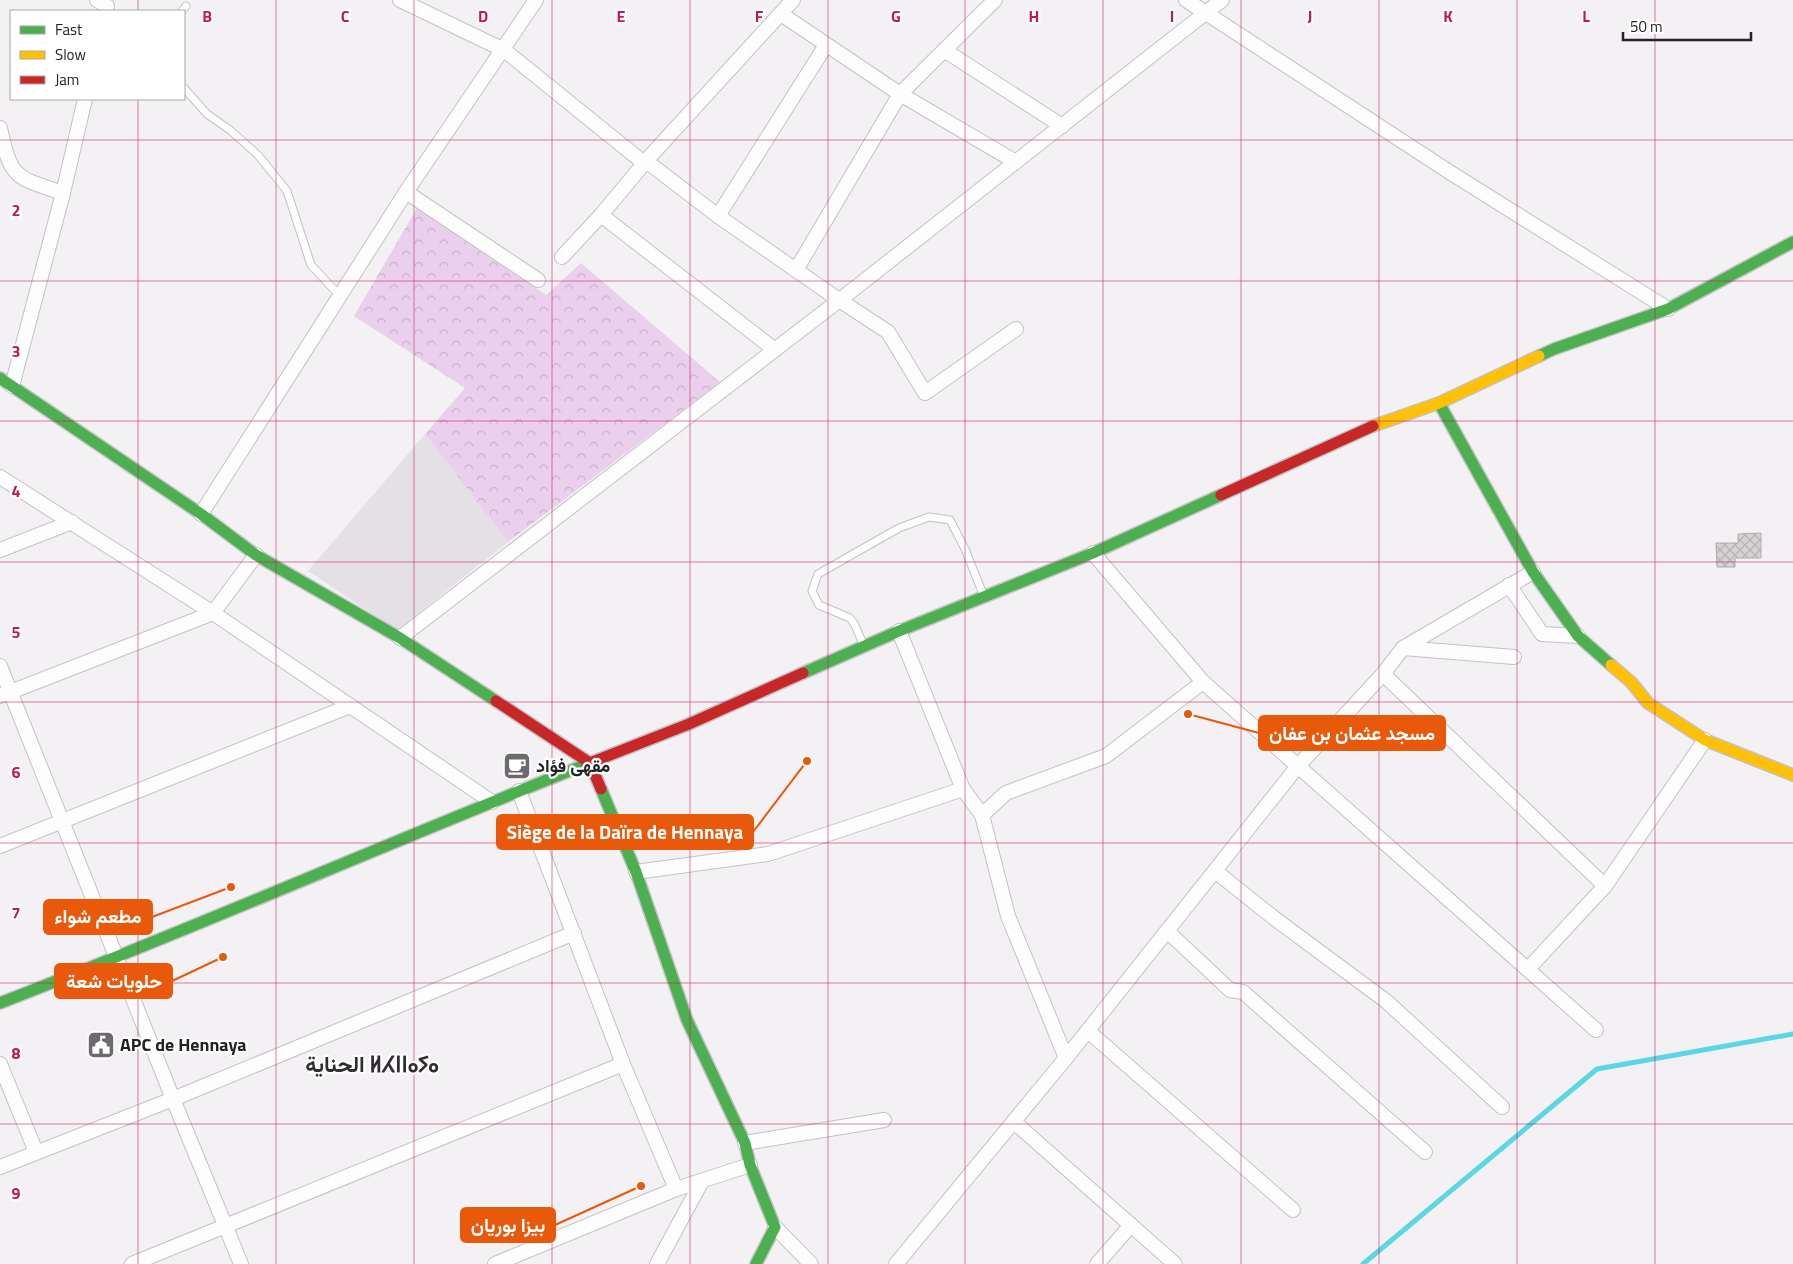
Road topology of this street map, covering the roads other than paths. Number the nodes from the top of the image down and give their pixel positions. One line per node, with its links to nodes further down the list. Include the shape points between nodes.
1 (400, 0): 10 (street)
2 (536, 0): 10 (street)
3 (794, 0): 8 (street)
4 (995, 0): 11 (street)
5 (1186, 0): 7 (street)
6 (1222, 0): 7 (street)
7 (1205, 13): 15 (street); 29 (street)
8 (781, 14): 9 (street); 17 (street)
9 (826, 45): 13 (street); 22 (street)
10 (504, 50): 17 (street); 19 (street)
11 (944, 50): 13 (street); 15 (street)
12 (185, 89): 27 (lane, via 207,114 258,155 287,191 311,265)
13 (900, 94): 18 (street); 25 (street)
14 (85, 100): 20 (street)
15 (1062, 126): 18 (street)
16 (0, 128): 20 (street, via 5,153 16,173 26,180)
17 (645, 162): 21 (street); 22 (street)
18 (1016, 162): 28 (street)
19 (406, 192): 26 (street); 27 (street)
20 (63, 193): 32 (street)
21 (601, 215): 24 (street); 31 (street)
22 (718, 216): 25 (street)
23 (1793, 242): 29 (main road)
24 (562, 257)
25 (796, 270): 28 (street)
26 (538, 280)
27 (340, 296): 35 (street)
28 (839, 300): 30 (street, via 888,332 925,393); 31 (street)
29 (1668, 309): 33 (main road, via 1554,349)
30 (1016, 329)
31 (774, 350): 46 (street)
32 (6, 382): 35 (main road)
33 (1439, 403): 38 (main road, via 1373,426); 40 (main road)
34 (0, 477): 36 (street)
35 (200, 514): 39 (main road)
36 (72, 522): 37 (street); 43 (street)
37 (0, 550)
38 (1093, 553): 42 (main road); 52 (street)
39 (256, 555): 43 (street); 46 (main road)
40 (1533, 572): 41 (street); 45 (main road)
41 (1509, 585): 45 (street, via 1542,634); 48 (street)
42 (984, 597): 44 (main road); 47 (lane, via 950,520 929,516 899,528 818,574 812,591 819,605 850,618)
43 (213, 613): 53 (street); 54 (street)
44 (899, 631): 47 (main road); 59 (street)
45 (1578, 636): 55 (main road, via 1631,682 1648,702)
46 (400, 638): 56 (main road)
47 (864, 646): 56 (main road, via 690,724)
48 (1403, 648): 49 (street); 51 (street)
49 (1514, 657)
50 (0, 666): 53 (street)
51 (1382, 674): 57 (street); 67 (street)
52 (1204, 682): 57 (street); 62 (street, via 1106,756 1006,793)
53 (5, 694): 63 (street)
54 (350, 706): 61 (street); 63 (street)
55 (1705, 740): 58 (main road); 67 (street)
56 (590, 763): 60 (main road); 66 (main road)
57 (1298, 766): 65 (street); 71 (street)
58 (1793, 775)
59 (962, 789): 62 (street); 66 (street, via 768,854)
60 (519, 791): 61 (main road); 69 (street)
61 (492, 802): 70 (main road)
62 (982, 815): 75 (street, via 1008,916)
63 (63, 821): 64 (street); 70 (street)
64 (0, 846)
65 (1215, 871): 68 (street); 79 (street, via 1386,1001)
66 (636, 872): 82 (main road, via 687,1020)
67 (1605, 886): 71 (street)
68 (1167, 931): 74 (street); 84 (street, via 1230,990 1243,992)
69 (574, 933): 77 (street); 78 (street)
70 (117, 958): 72 (main road); 78 (street)
71 (1528, 969): 73 (street)
72 (0, 1003)
73 (1596, 1030)
74 (1088, 1031): 75 (street); 89 (street)
75 (1066, 1058): 81 (street)
76 (0, 1064): 83 (street)
77 (623, 1064): 88 (street); 90 (street)
78 (173, 1099): 83 (street); 90 (street)
79 (1502, 1108)
80 (884, 1120): 82 (street)
81 (1014, 1122): 91 (street); 99 (street)
82 (745, 1143): 85 (main road)
83 (36, 1152): 86 (street)
84 (1425, 1152)
85 (750, 1165): 87 (street); 92 (main road)
86 (0, 1167)
87 (702, 1181): 88 (street); 96 (street)
88 (676, 1189): 95 (street)
89 (1293, 1210)
90 (225, 1225): 93 (street); 94 (street)
91 (1131, 1225): 100 (street); 101 (street)
92 (774, 1227): 97 (main road); 98 (street)
93 (132, 1264)
94 (241, 1264)
95 (495, 1264)
96 (657, 1264)
97 (756, 1264)
98 (811, 1264)
99 (896, 1264)
100 (1097, 1264)
101 (1175, 1264)

